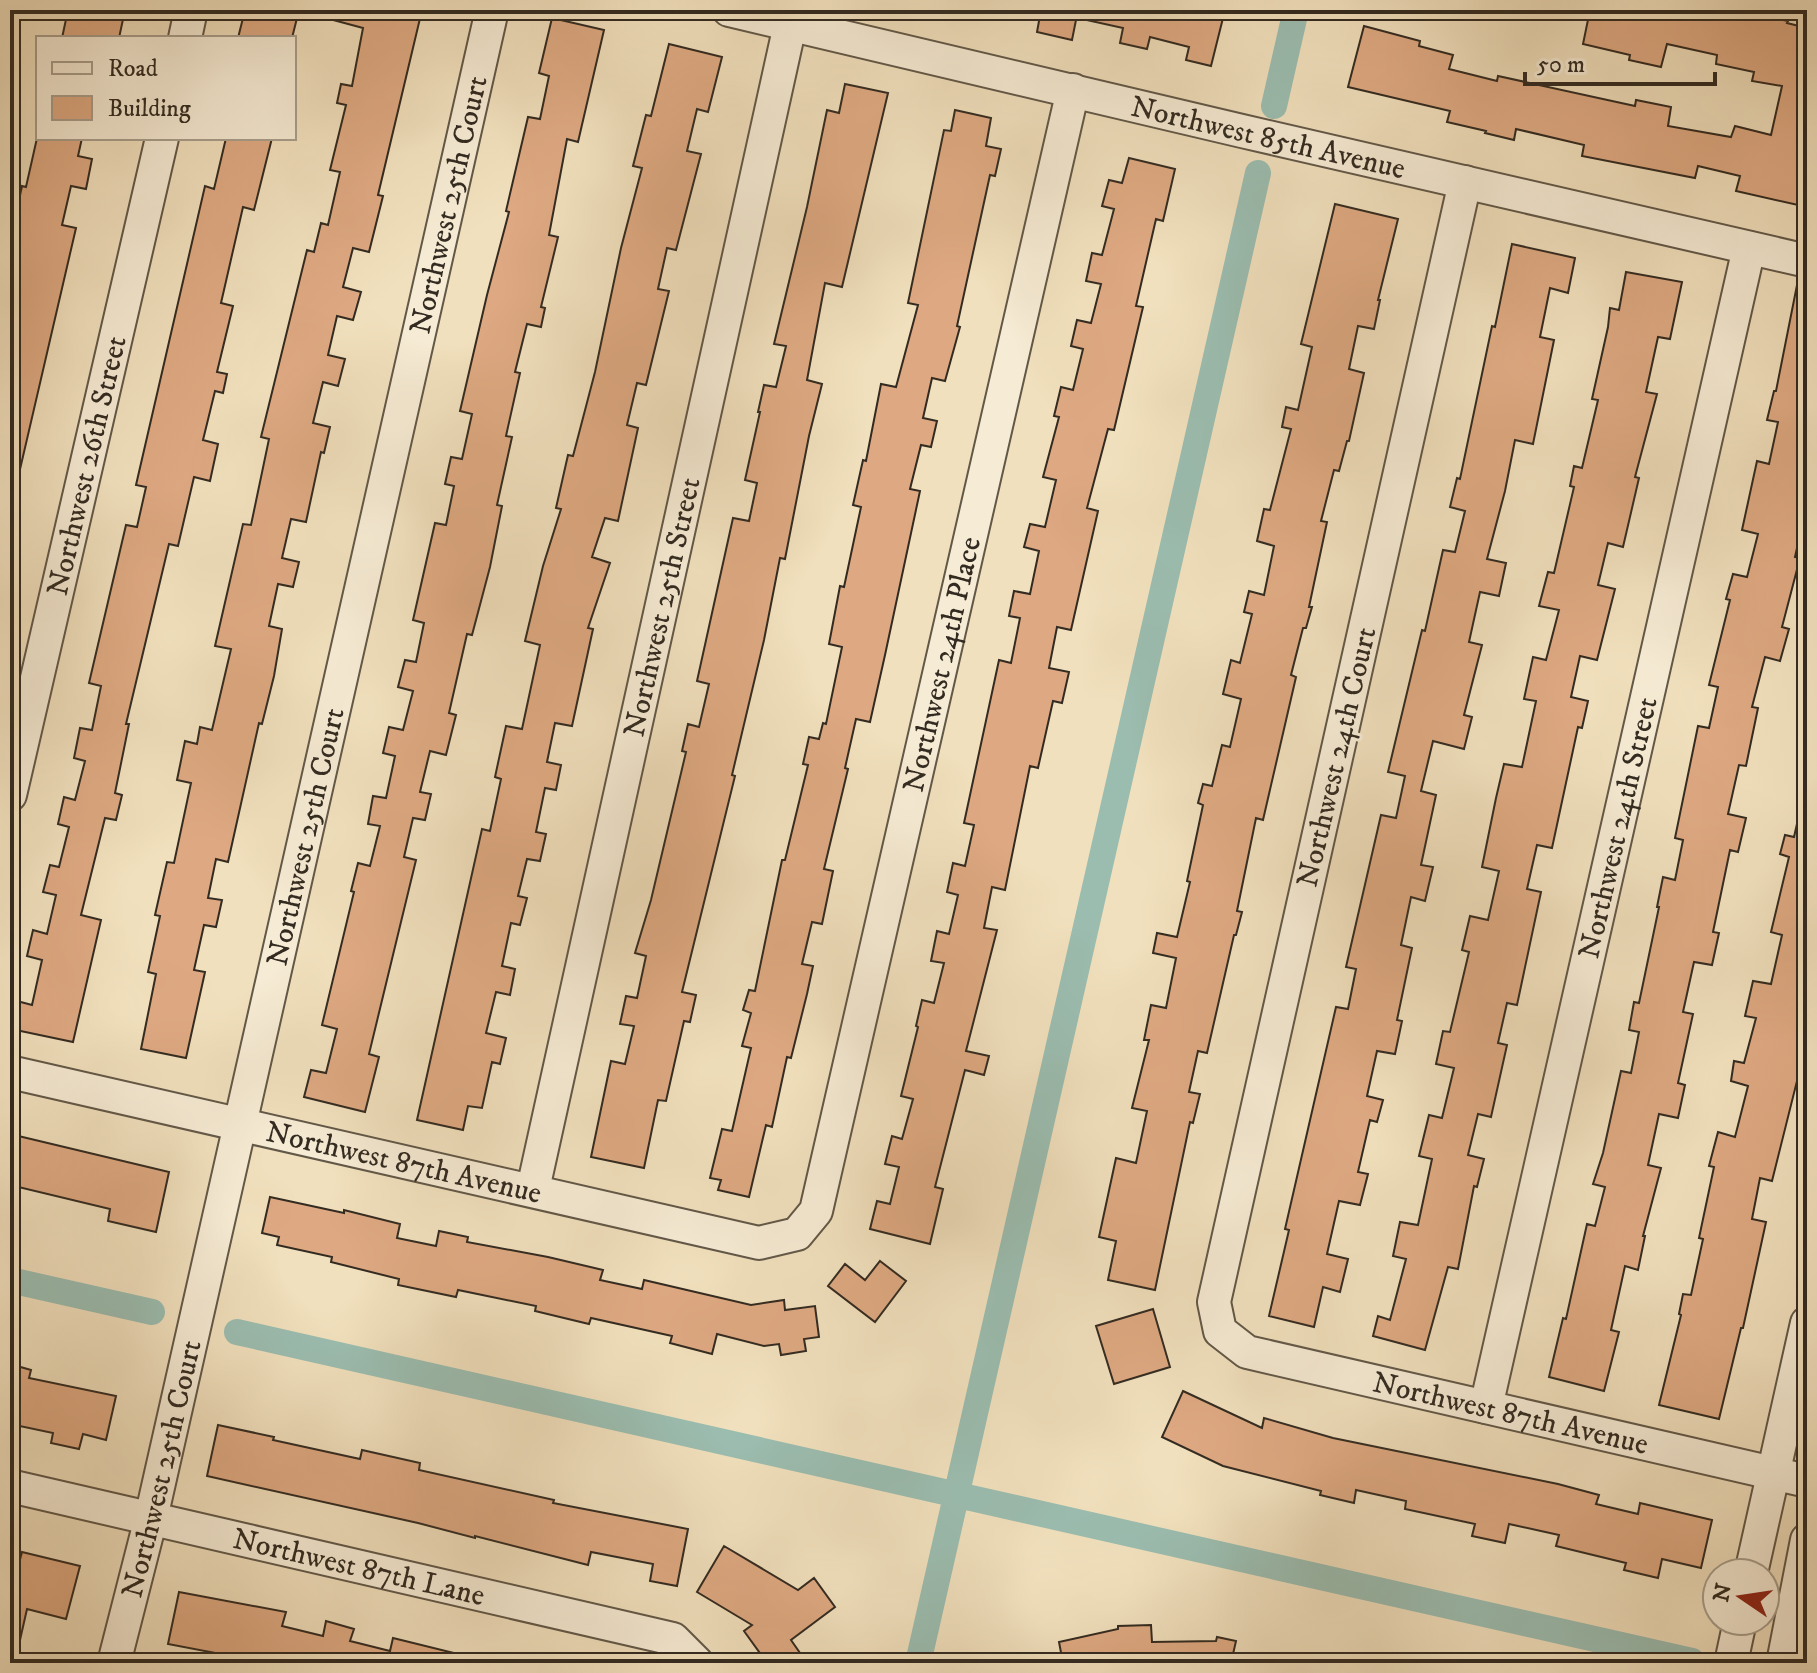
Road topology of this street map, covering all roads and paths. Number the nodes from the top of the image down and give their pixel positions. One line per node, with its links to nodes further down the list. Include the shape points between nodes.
1 (191, 10): 5 (street)
2 (492, 10): 13 (street, Northwest 25th Court)
3 (729, 10): 4 (street, Northwest 85th Avenue)
4 (790, 25): 6 (street, Northwest 85th Avenue); 14 (street, Northwest 25th Street)
5 (185, 36)
6 (1073, 90): 8 (street, Northwest 85th Avenue); 15 (street, Northwest 24th Place, via 816,1211)
7 (162, 140): 11 (street, Northwest 26th Street)
8 (1465, 182): 9 (street, Northwest 85th Avenue); 17 (street, Northwest 24th Court, via 1214,1302)
9 (1749, 248): 10 (street, Northwest 85th Avenue); 18 (street, Northwest 24th Street)
10 (1807, 261)
11 (10, 795)
12 (10, 1072): 13 (street, Northwest 87th Avenue)
13 (239, 1126): 14 (street, Northwest 87th Avenue); 22 (street, Northwest 25th Court)
14 (533, 1189): 15 (street, Northwest 87th Avenue, via 759,1243)
15 (797, 1234)
16 (1807, 1323): 19 (street)
17 (1220, 1331): 18 (street, Northwest 87th Avenue, via 1247,1352)
18 (1486, 1407): 19 (street, Northwest 87th Avenue)
19 (1773, 1474): 20 (street, Northwest 87th Avenue); 24 (street)
20 (1807, 1481)
21 (10, 1486): 22 (street, Northwest 87th Lane)
22 (151, 1518): 26 (street, Northwest 25th Court); 27 (street, Northwest 87th Lane, via 673,1639)
23 (1807, 1540): 29 (street)
24 (1755, 1557)
25 (1737, 1637): 28 (street)
26 (114, 1663)
27 (697, 1663)
28 (1731, 1663)
29 (1783, 1663)

